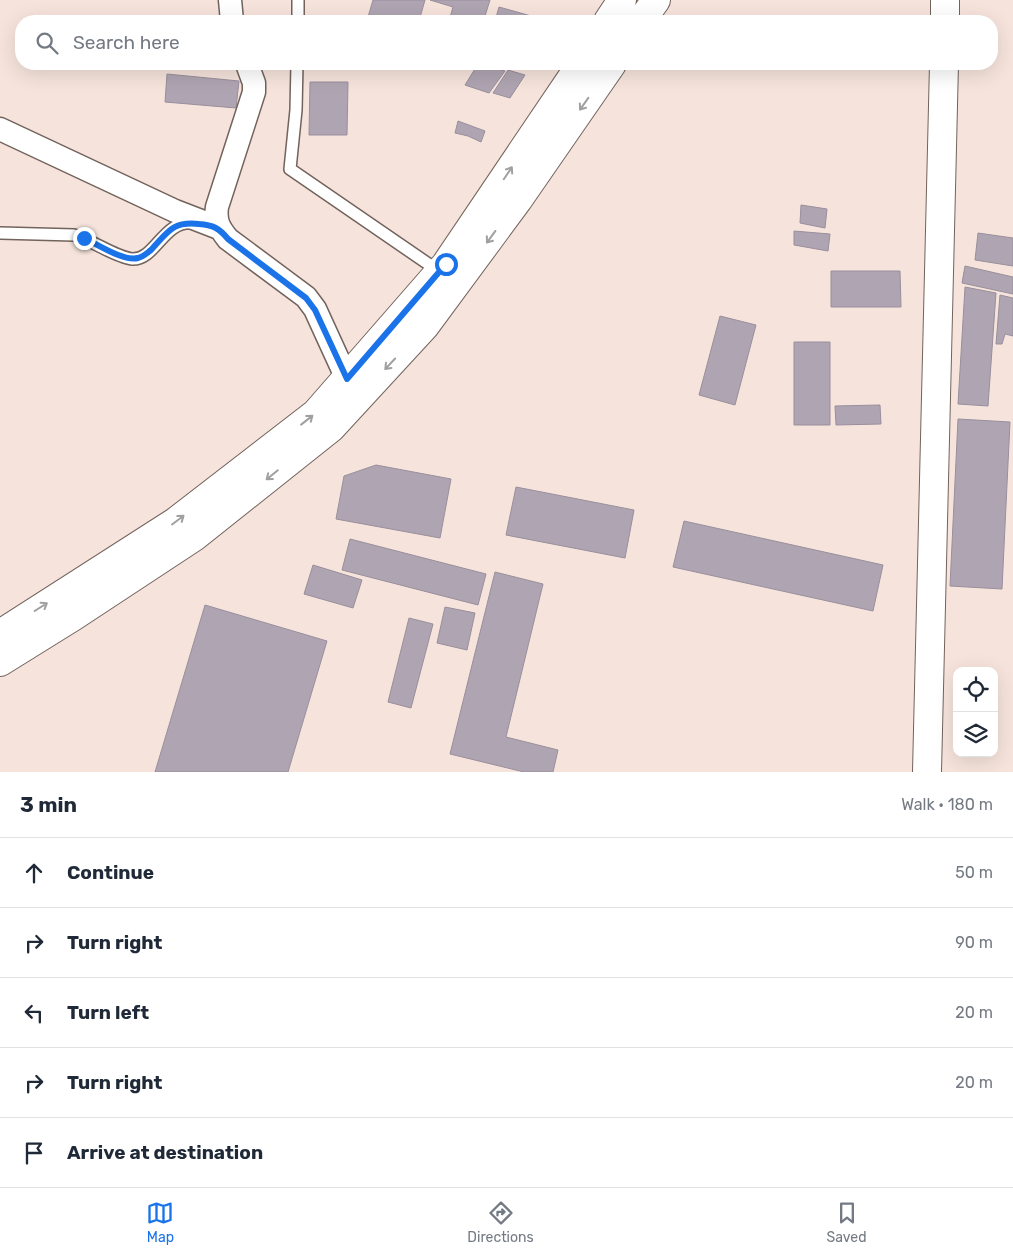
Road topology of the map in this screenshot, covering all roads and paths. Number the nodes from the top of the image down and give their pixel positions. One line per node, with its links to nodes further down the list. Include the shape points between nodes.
1 (230, 0): 6 (street)
2 (298, 0): 7 (lane)
3 (622, 0): 8 (main road)
4 (656, 0): 9 (main road)
5 (945, 0): 10 (main road)
6 (231, 15)
7 (298, 15)
8 (612, 15)
9 (646, 15)
10 (945, 15)
11 (249, 70): 17 (street, via 254,92 217,207)
12 (297, 70): 19 (lane, via 290,169)
13 (577, 70): 19 (main road, one-way to 13)
14 (608, 70): 21 (main road, one-way to 21, via 425,326 331,428 194,537)
15 (944, 70): 24 (main road)
16 (0, 129): 17 (street, via 166,207)
17 (215, 226): 18 (lane, via 178,224 146,254 131,259 74,235); 20 (street, via 306,298 315,310)
18 (0, 233)
19 (440, 272): 20 (main road)
20 (347, 379): 21 (main road, one-way to 20, via 316,413)
21 (84, 595): 22 (main road, one-way to 21); 23 (main road)
22 (0, 634)
23 (0, 662)
24 (927, 772)

